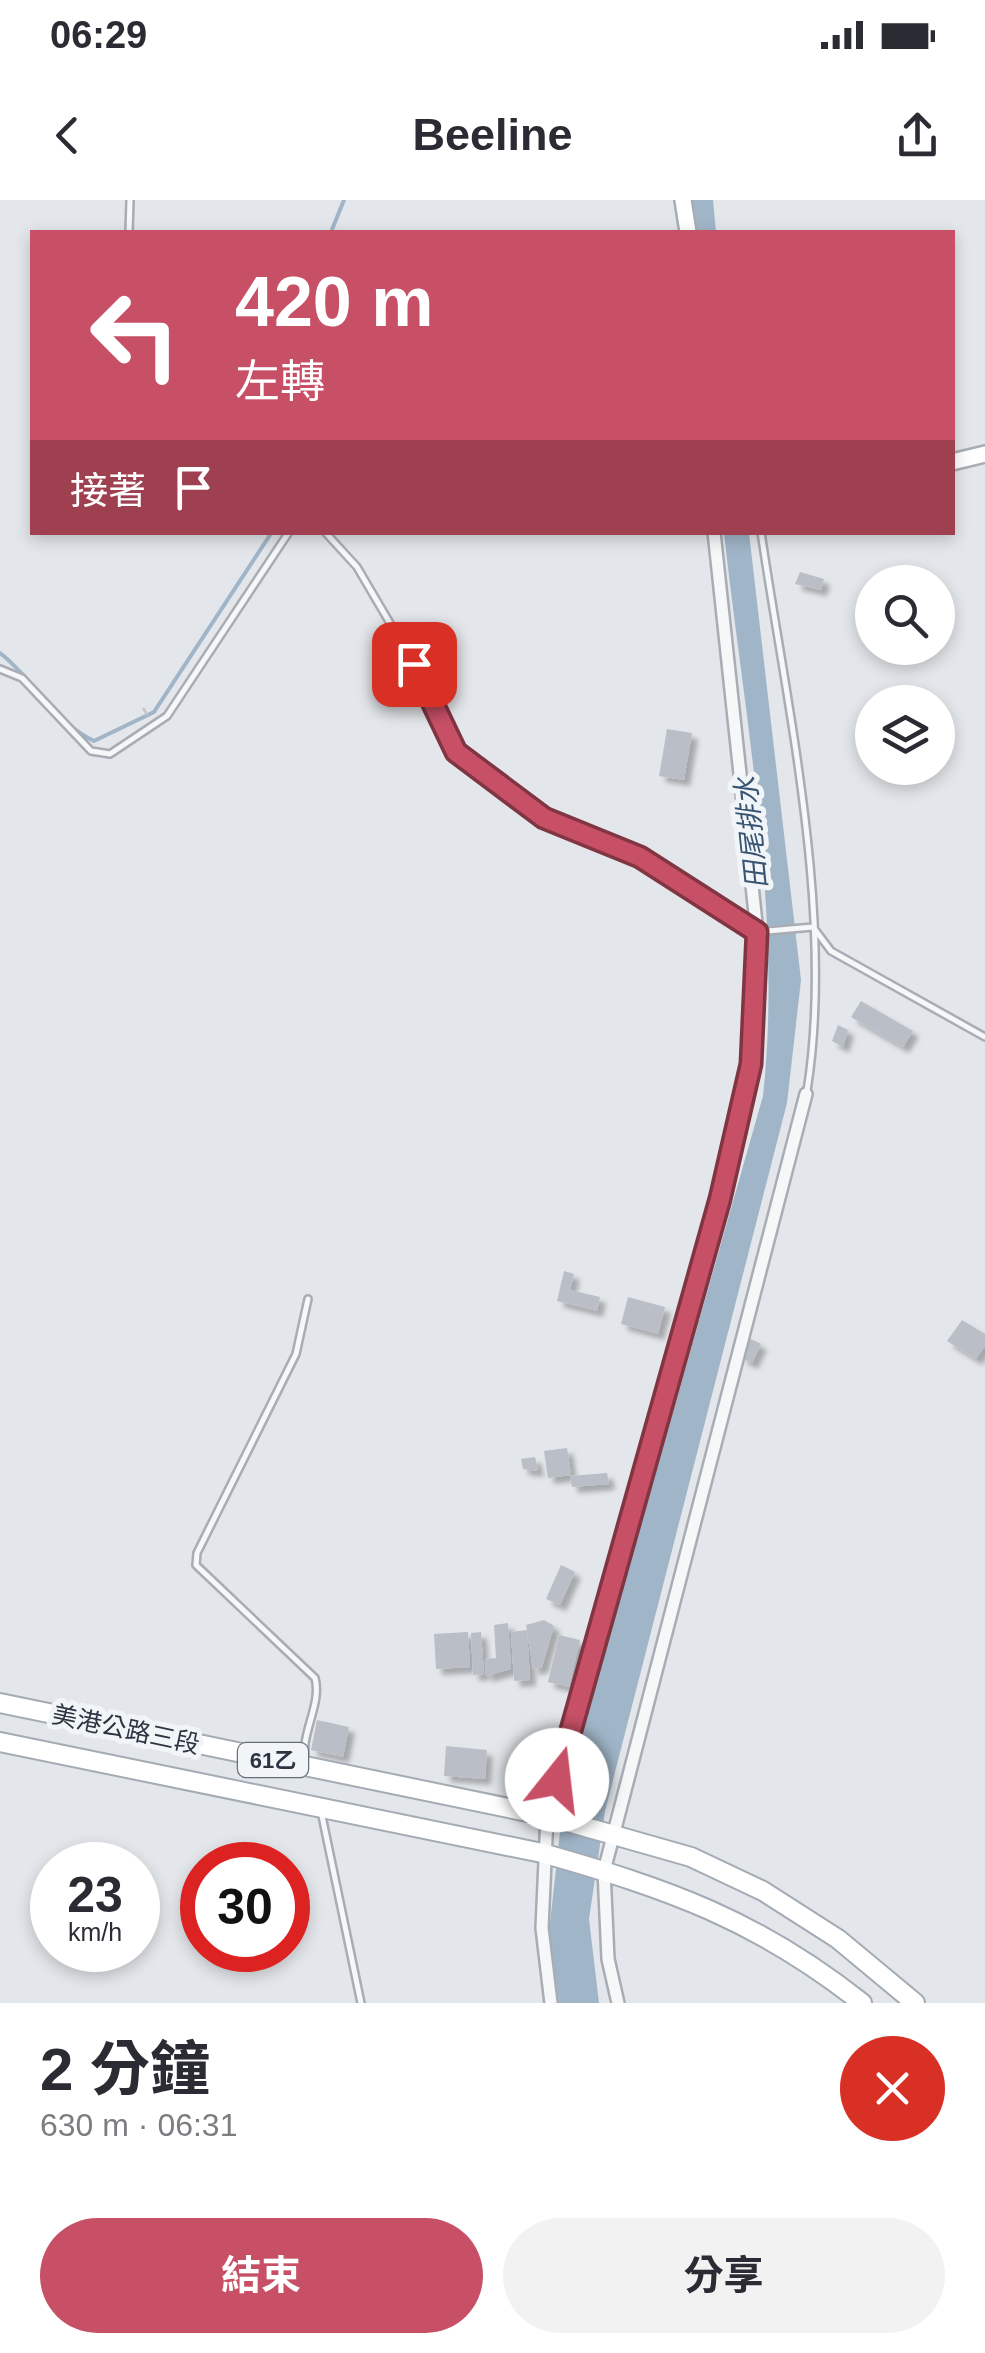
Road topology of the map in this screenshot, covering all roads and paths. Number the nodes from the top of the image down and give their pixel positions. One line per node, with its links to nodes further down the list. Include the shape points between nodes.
1 (130, 200): 3 (lane)
2 (683, 200): 4 (street)
3 (129, 230)
4 (688, 230)
5 (985, 454): 6 (street)
6 (955, 461)
7 (286, 535): 11 (lane, via 168,716 110,754 91,751 22,678)
8 (328, 535): 13 (lane, via 358,567 456,752 544,818 640,857)
9 (714, 535): 13 (street)
10 (761, 535): 12 (lane)
11 (0, 669)
12 (812, 928): 13 (lane); 14 (lane, via 831,951); 15 (lane, via 816,1037)
13 (757, 932): 21 (street, via 751,1064 720,1199)
14 (985, 1037)
15 (806, 1094): 22 (street)
16 (308, 1299): 19 (lane, via 296,1354 196,1565 315,1678 302,1741)
17 (0, 1703): 19 (main road, 美港公路三段 / 61乙)
18 (0, 1742): 20 (main road, 美港公路三段 / 61乙)
19 (306, 1767): 21 (main road, 美港公路三段 / 61乙)
20 (320, 1808): 23 (main road, 美港公路三段 / 61乙); 25 (lane)
21 (547, 1816): 22 (main road, 美港公路三段 / 61乙); 23 (street)
22 (614, 1834): 24 (street); 29 (main road, 美港公路三段 / 61乙, via 691,1857 763,1891 838,1939)
23 (542, 1853): 24 (main road, 美港公路三段 / 61乙); 26 (street)
24 (604, 1870): 27 (street, via 604,1923); 28 (main road, 美港公路三段 / 61乙, via 747,1925 807,1959)
25 (360, 2003)
26 (551, 2003)
27 (618, 2003)
28 (862, 2003)
29 (915, 2003)

